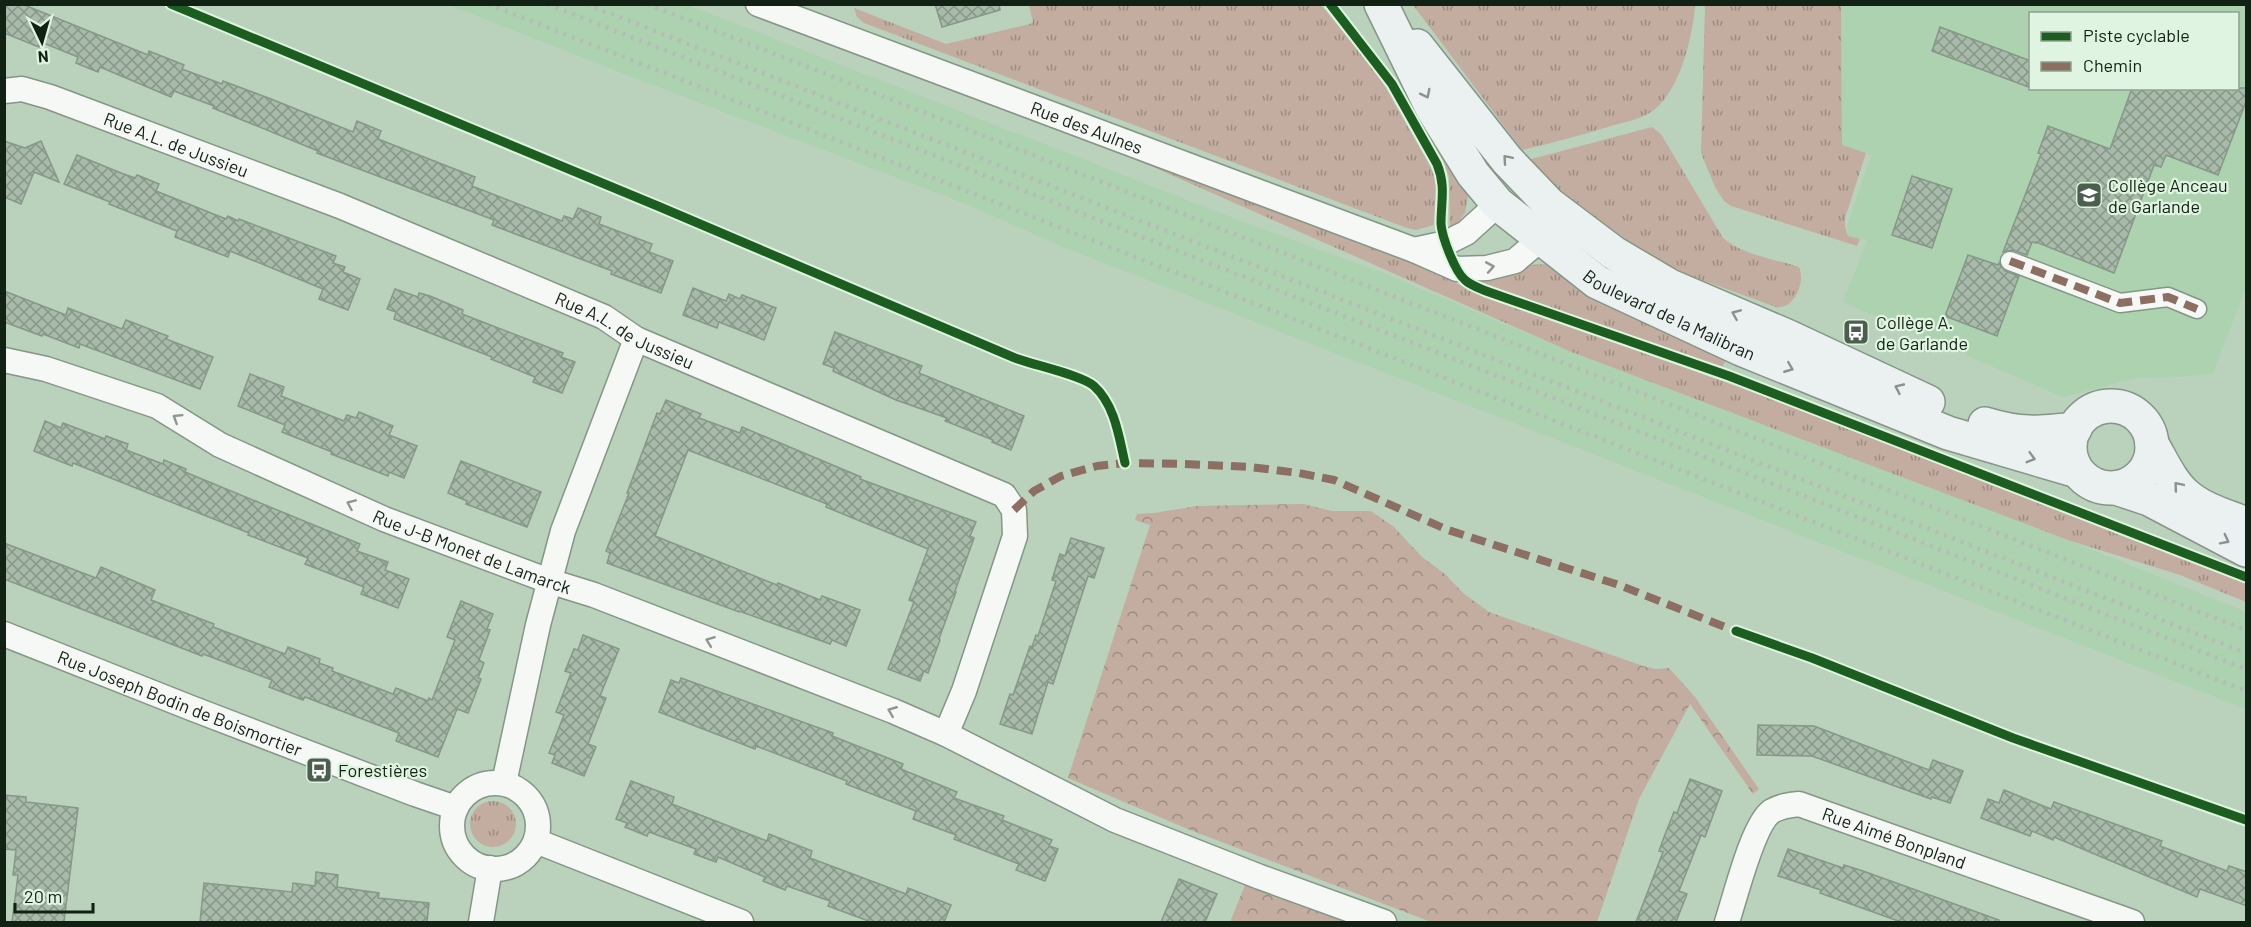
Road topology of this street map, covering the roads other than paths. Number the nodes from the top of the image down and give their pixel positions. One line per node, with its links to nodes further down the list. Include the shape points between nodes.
1 (758, 4): 6 (street, Rue des Aulnes)
2 (1382, 4): 4 (main road, Boulevard de la Malibran, one-way to 4, via 1432,108 1473,174); 5 (main road, Boulevard de la Malibran, one-way to 2, via 1507,160)
3 (4, 91): 9 (street, Rue A.L. de Jussieu, via 22,89 50,97 339,206 604,317)
4 (1498, 204): 5 (main road, via 1521,202); 6 (street, via 1466,233 1446,243)
5 (1545, 221): 6 (street, Rue des Aulnes, one-way to 5, via 1456,269 1487,268 1515,261); 11 (main road, Boulevard de la Malibran, one-way to 5, via 2032,434 2010,432 1955,415 1670,286 1636,279 1611,267); 13 (main road, Boulevard de la Malibran, one-way to 13, via 1597,282 1741,349 1948,433)
6 (1414, 250)
7 (2010, 261): 8 (street, via 2120,303 2168,297)
8 (2197, 309)
9 (636, 339): 17 (street, via 563,531); 19 (street, Rue A.L. de Jussieu, via 1004,495 1014,510 1015,536)
10 (4, 360): 17 (street, Rue J-B Monet de Lamarck, one-way to 10, via 384,519 220,445 157,406 46,369)
11 (2074, 429): 12 (main road, via 2093,411 2119,407 2141,420); 13 (main road, via 2070,450)
12 (2152, 444): 14 (main road, via 2148,462 2138,478); 15 (main road, one-way to 12, via 2186,495)
13 (2077, 471): 14 (main road, via 2094,485)
14 (2116, 488): 16 (main road, one-way to 16, via 2149,499)
15 (2247, 525)
16 (2247, 550)
17 (549, 581): 19 (street, Rue J-B Monet de Lamarck, one-way to 17); 20 (street)
18 (4, 634): 21 (street, Rue Joseph Bodin de Boismortier)
19 (946, 734): 26 (street, Rue J-B Monet de Lamarck, via 1115,820)
20 (504, 783): 21 (street, via 480,785 467,793); 22 (street, via 529,799 537,819)
21 (456, 808): 23 (street, via 452,822 460,850 479,866)
22 (536, 841): 23 (street, via 524,858 508,866); 25 (street)
23 (490, 868): 24 (street)
24 (481, 922)
25 (741, 922)
26 (1384, 922)
27 (1727, 922): 28 (street, Rue Aimé Bonpland, via 1760,824 1771,812 1799,804)
28 (2132, 922)

